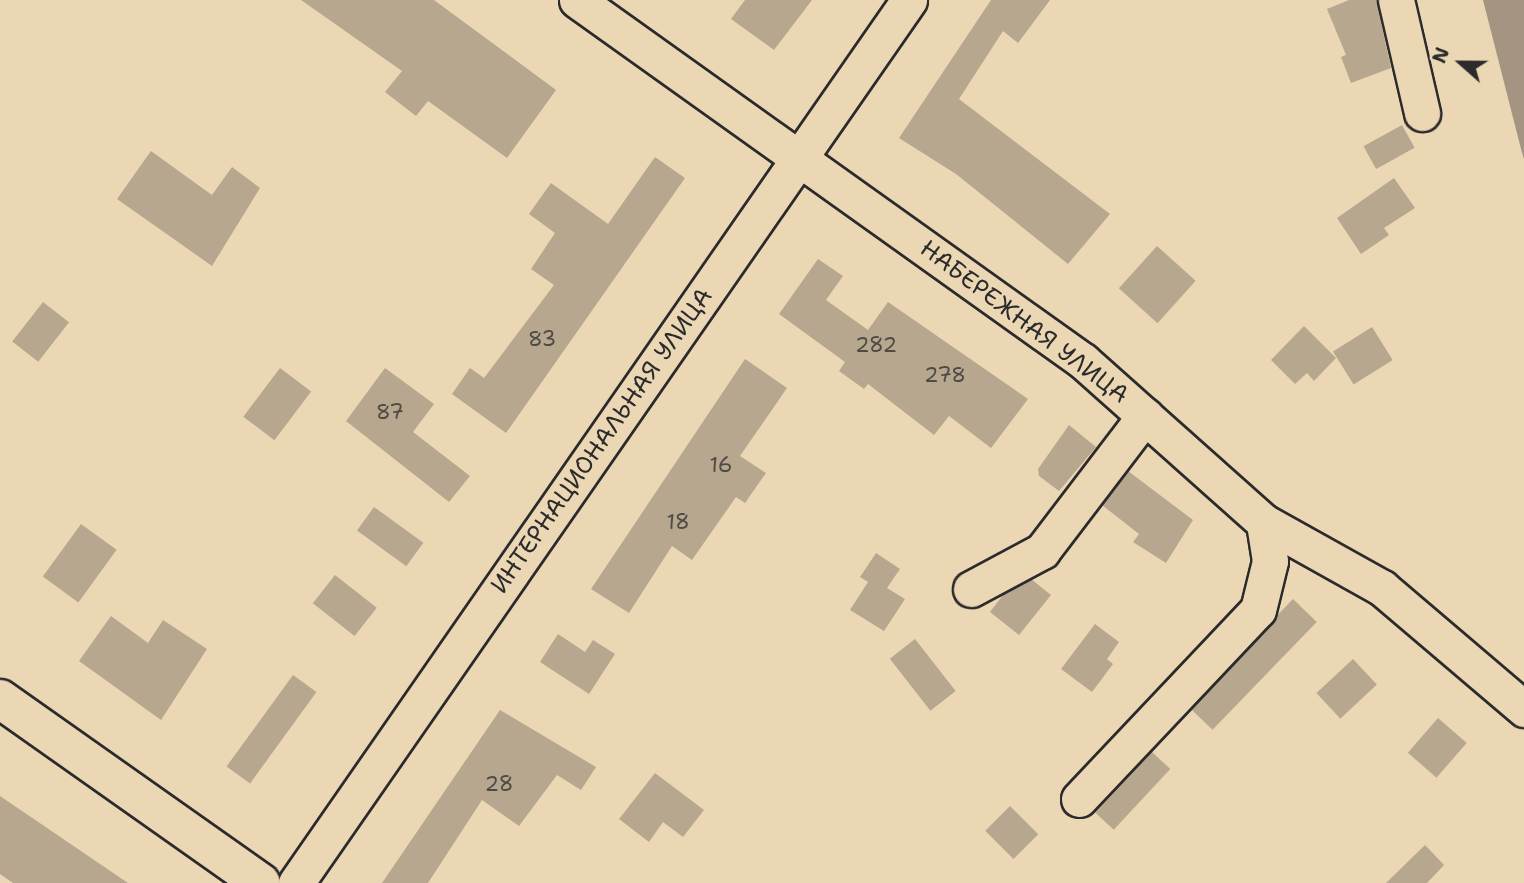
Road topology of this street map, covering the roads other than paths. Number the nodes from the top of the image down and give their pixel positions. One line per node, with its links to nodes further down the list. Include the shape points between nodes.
1 (577, 0): 5 (street, НАБЕРЕЖНАЯ УЛИЦА)
2 (909, 0): 5 (street, ИНТЕРНАЦИОНАЛЬНАЯ УЛИЦА)
3 (1395, 0): 4 (street)
4 (1422, 113)
5 (798, 157): 6 (street, НАБЕРЕЖНАЯ УЛИЦА, via 1083,361); 13 (street, ИНТЕРНАЦИОНАЛЬНАЯ УЛИЦА)
6 (1145, 416): 7 (street, НАБЕРЕЖНАЯ УЛИЦА); 8 (street, via 1042,551)
7 (1264, 522): 10 (street, НАБЕРЕЖНАЯ УЛИЦА, via 1323,550 1382,588); 11 (street, via 1270,561 1258,610)
8 (971, 589)
9 (0, 699): 12 (main road)
10 (1524, 709)
11 (1079, 799)
12 (261, 883)
13 (296, 883)

